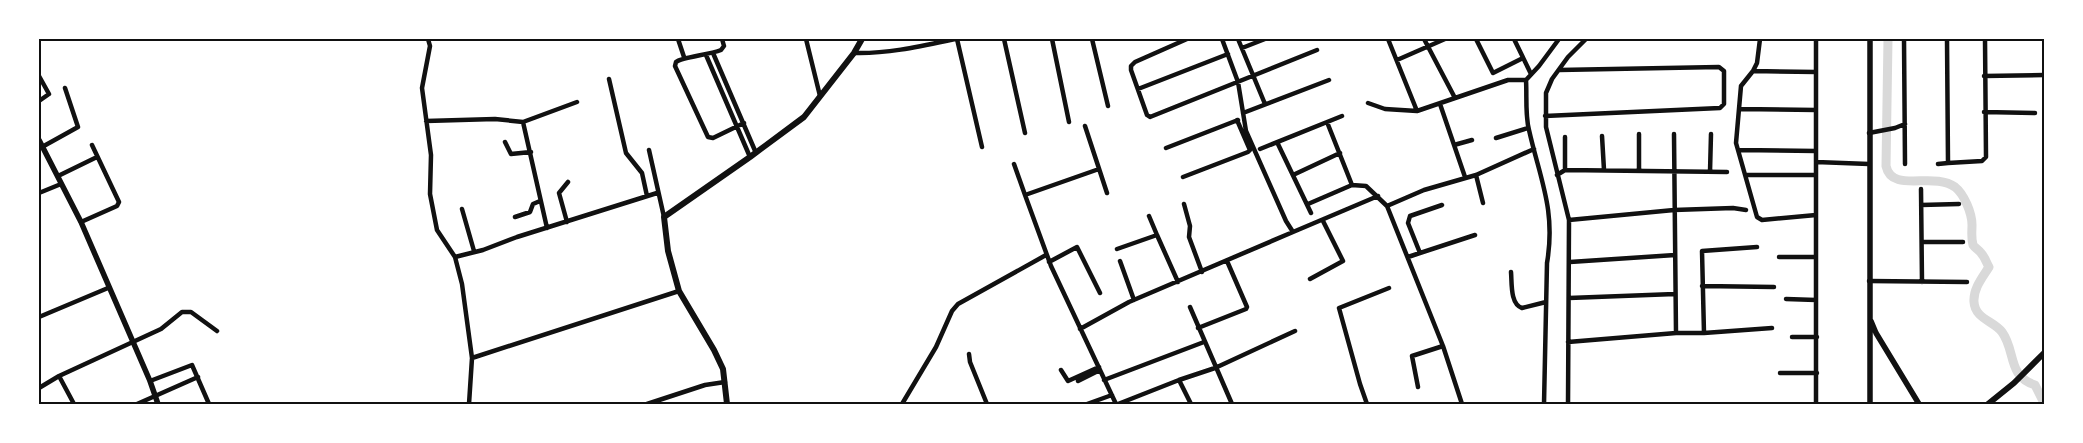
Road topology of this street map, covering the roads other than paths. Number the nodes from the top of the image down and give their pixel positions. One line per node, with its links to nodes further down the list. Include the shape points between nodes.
1 (428, 39): 68 (street, via 430,46 422,88)
2 (678, 39): 34 (street)
3 (722, 39): 30 (street, via 724,46)
4 (806, 39): 51 (street)
5 (862, 39): 31 (main road)
6 (956, 39): 31 (street, via 872,54); 92 (street)
7 (1004, 39): 77 (street)
8 (1052, 39): 70 (street)
9 (1092, 39): 58 (street)
10 (1187, 39): 50 (street, via 1135,62 1131,70)
11 (1222, 39): 32 (street)
12 (1238, 39): 28 (street)
13 (1265, 39): 28 (street)
14 (1388, 39): 36 (street)
15 (1424, 39): 27 (street)
16 (1445, 39): 27 (street)
17 (1476, 39): 35 (street, via 1493,73)
18 (1514, 39): 35 (street)
19 (1586, 39): 37 (street)
20 (1760, 39): 38 (street)
21 (1816, 39): 39 (street)
22 (1870, 39): 78 (street)
23 (1904, 39): 73 (street)
24 (1947, 39): 105 (street)
25 (1984, 39): 44 (street)
26 (1556, 40): 40 (street)
27 (1428, 46): 36 (street); 52 (street)
28 (1242, 48): 43 (street)
29 (1318, 50): 43 (street)
30 (713, 53): 33 (street); 72 (street)
31 (854, 53): 51 (main road)
32 (1228, 54): 48 (street); 50 (street)
33 (706, 55): 34 (street); 74 (street)
34 (684, 57): 74 (street, via 675,66 708,137 713,138)
35 (1524, 58): 40 (street)
36 (1397, 60): 61 (street)
37 (1559, 70): 66 (street, via 1546,93); 66 (street, via 1719,67 1724,71 1724,104 1720,108)
38 (1753, 72): 39 (street); 59 (street, via 1741,86)
39 (1816, 72): 60 (street)
40 (1532, 74): 47 (street)
41 (2044, 75): 44 (street)
42 (39, 76): 53 (street, via 49,94)
43 (1253, 76): 48 (street); 56 (street)
44 (1984, 76): 62 (street)
45 (608, 79): 133 (street, via 626,153 642,173)
46 (1329, 80): 56 (street)
47 (1526, 80): 52 (street, via 1508,80); 76 (street)
48 (1238, 82): 50 (street, via 1154,117 1147,115); 64 (street)
49 (65, 88): 91 (street, via 78,127)
50 (1138, 89)
51 (820, 96): 100 (main road, via 804,117)
52 (1455, 98): 57 (street)
53 (39, 101)
54 (577, 102): 69 (street)
55 (1368, 103): 61 (street, via 1385,109)
56 (1265, 104): 64 (street)
57 (1440, 104): 61 (street); 90 (street)
58 (1108, 106)
59 (1739, 109): 60 (street); 97 (street)
60 (1816, 110): 98 (street)
61 (1417, 111)
62 (1984, 112): 63 (street); 105 (street, via 1985,159)
63 (2035, 113)
64 (1243, 115): 67 (street); 156 (street, via 1246,131)
65 (1342, 116): 71 (street)
66 (1545, 116): 123 (street)
67 (1237, 120): 93 (street); 124 (street, via 1250,150)
68 (426, 121): 69 (street, via 495,119); 167 (street, via 431,155 430,194 437,230)
69 (523, 122): 99 (street)
70 (1069, 122)
71 (1327, 122): 88 (street); 101 (street)
72 (744, 123): 74 (street); 100 (street)
73 (1905, 124): 78 (street); 108 (street)
74 (737, 126): 103 (street)
75 (1085, 126): 110 (street)
76 (1528, 128): 84 (street); 95 (street)
77 (1024, 133)
78 (1869, 133): 107 (street)
79 (1639, 134): 113 (street)
80 (1674, 134): 114 (street)
81 (1712, 134): 115 (street)
82 (1565, 136): 111 (street)
83 (1602, 136): 112 (street)
84 (1496, 138)
85 (39, 140): 91 (street)
86 (1472, 140): 90 (street)
87 (505, 142): 99 (street, via 510,154)
88 (1277, 142): 94 (street); 118 (street)
89 (92, 145): 102 (street)
90 (1454, 145): 122 (street)
91 (42, 147): 121 (street)
92 (982, 147)
93 (1166, 148)
94 (1260, 149)
95 (1534, 149): 117 (street); 193 (street, via 1549,203)
96 (649, 150): 130 (street)
97 (1738, 150): 98 (street); 119 (street)
98 (1816, 151): 104 (street)
99 (531, 152): 135 (street)
100 (756, 153): 103 (main road)
101 (1340, 153): 118 (street); 127 (street)
102 (97, 157): 121 (street); 153 (street, via 119,202 117,206)
103 (750, 158): 150 (main road)
104 (1816, 162): 107 (street); 120 (street)
105 (1948, 163): 109 (street)
106 (1014, 164): 132 (street)
107 (1869, 164): 178 (street)
108 (1905, 164)
109 (1938, 164)
110 (1099, 169): 131 (street); 132 (street)
111 (1565, 170): 112 (street); 123 (street)
112 (1604, 170): 113 (street)
113 (1639, 170): 114 (street)
114 (1674, 170): 115 (street); 144 (street)
115 (1710, 172): 116 (street)
116 (1727, 172)
117 (1476, 174): 122 (street); 138 (street)
118 (1293, 175): 137 (street)
119 (1745, 175): 120 (street); 147 (street, via 1757,217 1762,220)
120 (1816, 175): 147 (street)
121 (58, 176): 126 (street)
122 (1465, 176): 141 (street)
123 (1557, 176): 151 (street)
124 (1183, 177)
125 (568, 182): 154 (street, via 559,192)
126 (61, 184): 129 (street); 153 (street)
127 (1352, 185): 134 (street, via 1366,186); 137 (street)
128 (1921, 189): 140 (street)
129 (39, 193)
130 (657, 193): 133 (street); 150 (street)
131 (1107, 193)
132 (1025, 195): 165 (street)
133 (647, 196): 154 (street)
134 (1378, 196): 141 (street); 152 (street)
135 (540, 201): 149 (street, via 533,204 530,212); 155 (street)
136 (1184, 204): 175 (street, via 1190,226 1189,237)
137 (1308, 204): 146 (street)
138 (1483, 204)
139 (1959, 204): 140 (street)
140 (1921, 205): 159 (street)
141 (1388, 206): 168 (street)
142 (1442, 206): 164 (street, via 1408,218)
143 (462, 209): 163 (street)
144 (1674, 210): 145 (street); 151 (street); 166 (street)
145 (1746, 210)
146 (1312, 212)
147 (1816, 215): 170 (street)
148 (1149, 216): 157 (street)
149 (515, 217)
150 (664, 217): 186 (main road, via 668,251)
151 (1569, 220): 174 (street)
152 (1323, 221): 156 (street); 177 (street, via 1343,261)
153 (81, 222): 184 (street)
154 (567, 222): 155 (street)
155 (547, 228): 163 (street)
156 (1293, 232): 172 (street)
157 (1157, 235): 162 (street); 179 (street)
158 (1475, 235): 164 (street)
159 (1922, 242): 160 (street); 180 (street)
160 (1963, 242)
161 (1757, 247): 182 (street, via 1703,250)
162 (1117, 249)
163 (474, 251): 167 (street)
164 (1420, 253): 168 (street)
165 (1046, 255): 173 (street); 236 (street, via 952,310 936,348)
166 (1675, 255): 174 (street); 188 (street)
167 (455, 257): 212 (street)
168 (1408, 257): 209 (street)
169 (1779, 257): 170 (street)
170 (1816, 257): 192 (street)
171 (1120, 261): 191 (street)
172 (1227, 261): 175 (street); 197 (street, via 1247,307)
173 (1049, 262): 187 (street, via 1077,247); 199 (street)
174 (1570, 262): 189 (street)
175 (1202, 272): 179 (street)
176 (1511, 272): 193 (street, via 1518,306 1522,308)
177 (1310, 279)
178 (1869, 281): 180 (street); 196 (street)
179 (1178, 282): 191 (street)
180 (1922, 282): 181 (street)
181 (1968, 282)
182 (1702, 286): 183 (street); 203 (street)
183 (1774, 287)
184 (108, 288): 195 (street); 206 (street)
185 (1389, 288): 242 (street, via 1339,308)
186 (679, 291): 212 (street); 224 (main road, via 714,350 723,368)
187 (1100, 293)
188 (1675, 294): 189 (street); 202 (street)
189 (1570, 298): 208 (street)
190 (1786, 299): 192 (street)
191 (1134, 300): 199 (street)
192 (1816, 300): 205 (street)
193 (1546, 302): 244 (street)
194 (1190, 307): 197 (street)
195 (39, 317)
196 (1869, 317): 247 (street); 248 (street)
197 (1198, 328): 207 (street)
198 (1772, 328): 203 (street)
199 (1080, 329): 214 (street)
200 (1295, 330): 213 (street)
201 (217, 331): 206 (street, via 191,312 182,312 161,329)
202 (1676, 333): 203 (street); 208 (street)
203 (1704, 333)
204 (1792, 337): 205 (street)
205 (1816, 337): 217 (street)
206 (132, 342): 218 (street); 222 (street)
207 (1204, 342): 213 (street); 220 (street)
208 (1568, 342): 245 (street)
209 (1443, 346): 225 (street, via 1412,356); 243 (street)
210 (2044, 353): 249 (main road)
211 (969, 354): 237 (street)
212 (472, 358): 233 (street)
213 (1215, 368): 221 (street); 241 (street)
214 (1099, 369): 215 (street, via 1068,381); 220 (street); 223 (street)
215 (1061, 370)
216 (1780, 373): 217 (street)
217 (1817, 373): 246 (street)
218 (59, 376): 226 (street); 229 (street)
219 (198, 377): 222 (street, via 192,365 188,365); 228 (street); 232 (street)
220 (1104, 380): 227 (street)
221 (1179, 380): 239 (street); 240 (street)
222 (150, 381): 228 (street)
223 (1078, 381)
224 (725, 382): 234 (street, via 705,385); 235 (main road)
225 (1418, 387)
226 (39, 388)
227 (1112, 395): 238 (street); 239 (street)
228 (156, 396): 230 (street); 231 (street)
229 (74, 404)
230 (137, 404)
231 (158, 404)
232 (209, 404)
233 (469, 404)
234 (647, 404)
235 (727, 404)
236 (902, 404)
237 (987, 404)
238 (1087, 404)
239 (1117, 404)
240 (1191, 404)
241 (1230, 404)
242 (1367, 404)
243 (1462, 404)
244 (1544, 404)
245 (1568, 404)
246 (1816, 404)
247 (1870, 404)
248 (1919, 404)
249 (1988, 404)

